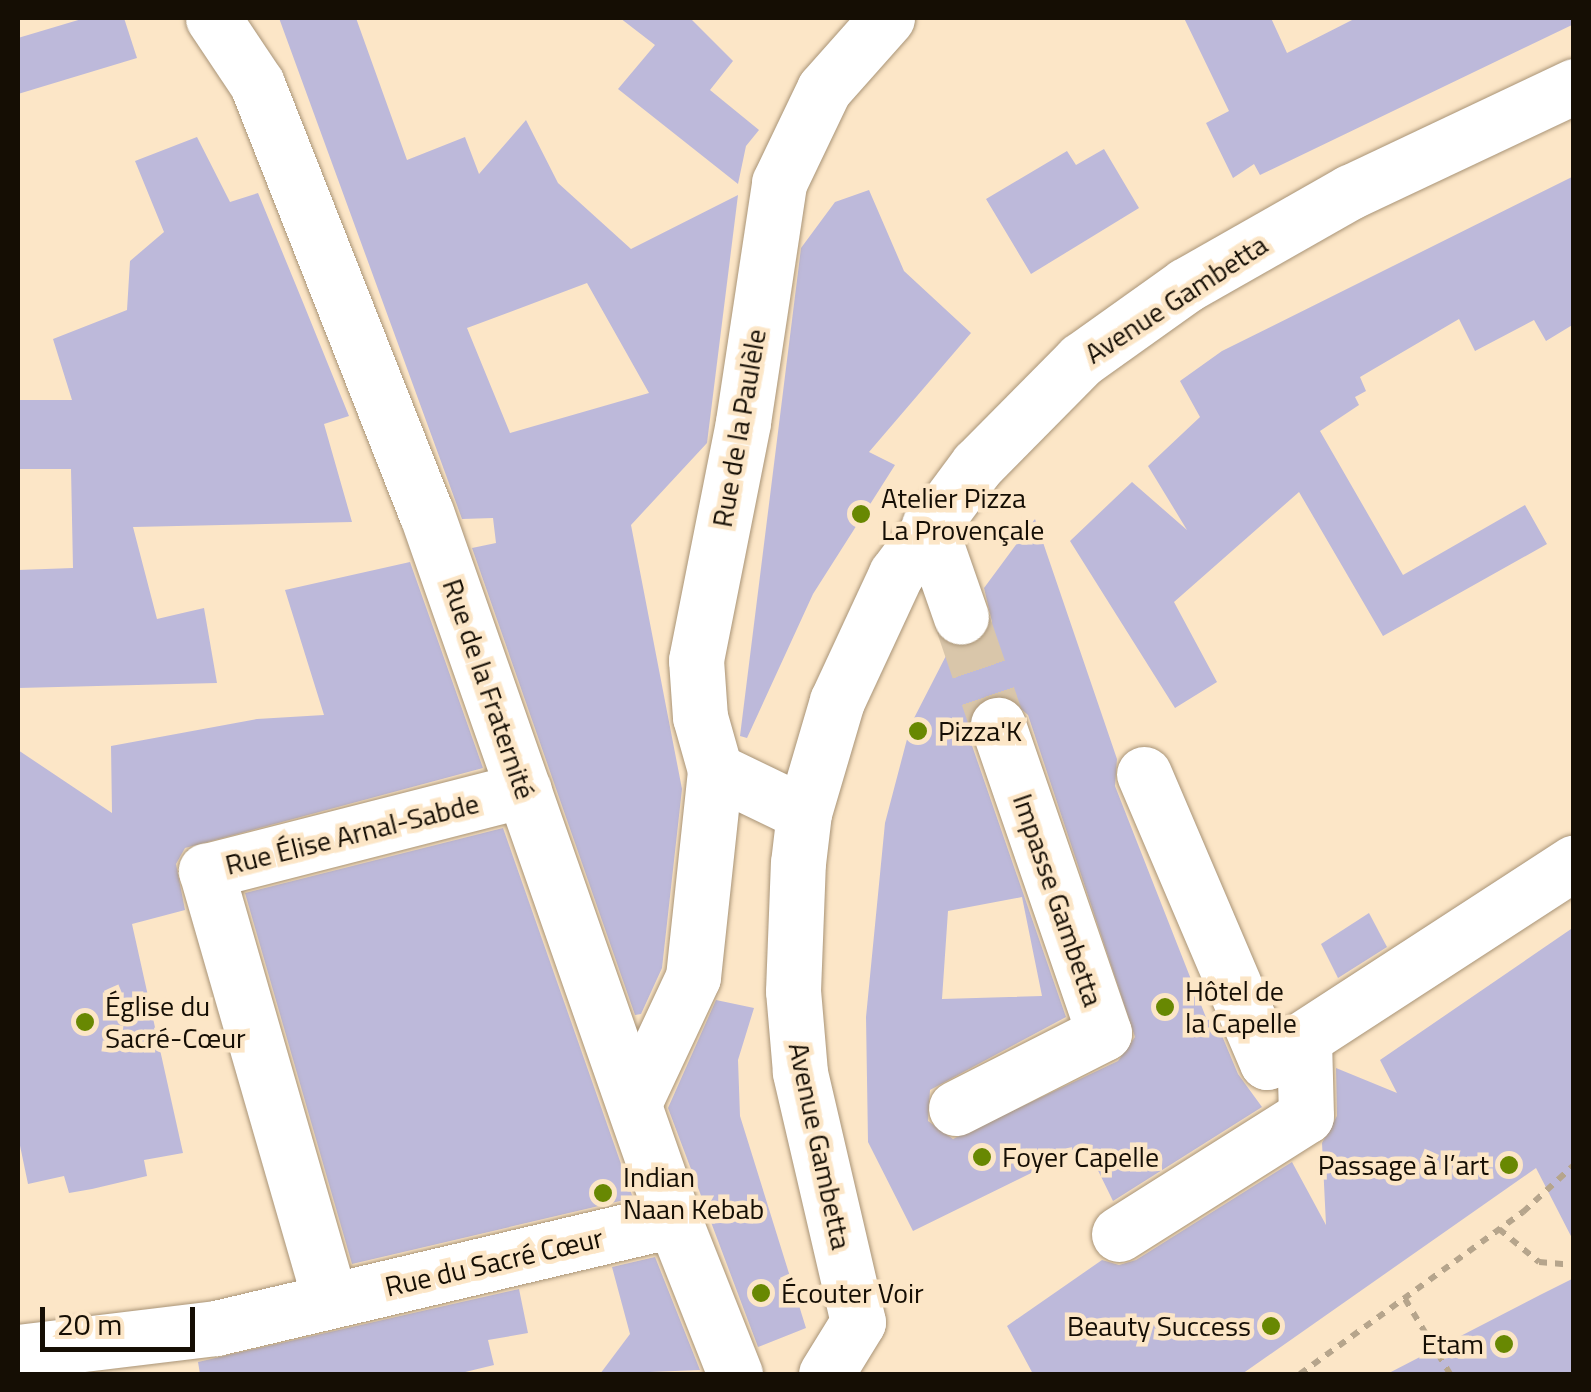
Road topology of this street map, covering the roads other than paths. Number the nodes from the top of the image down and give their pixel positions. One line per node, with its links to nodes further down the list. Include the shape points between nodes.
1 (213, 18): 9 (street, Rue de la Fraternité, via 257,84 426,512)
2 (887, 18): 7 (street, Rue de la Paulèle, via 824,90 779,183 743,422 696,660 700,717)
3 (1574, 86): 4 (street, Avenue Gambetta, via 1350,192 1186,285 1081,360)
4 (929, 525): 5 (street); 10 (street, Avenue Gambetta, via 896,574 837,701)
5 (961, 617)
6 (998, 725): 14 (street, Impasse Gambetta, via 1104,1033)
7 (715, 770): 10 (street); 13 (street, via 694,977)
8 (1144, 774): 12 (street, via 1266,1062)
9 (524, 790): 13 (street, Rue de la Fraternité); 17 (street, Rue Élise Arnal-Sabde, via 206,871)
10 (804, 813): 20 (street, Avenue Gambetta, via 792,992 800,1072 858,1322)
11 (1574, 862): 12 (street)
12 (1304, 1042): 16 (street, via 1306,1116)
13 (634, 1104): 15 (street, Rue de la Fraternité)
14 (956, 1108)
15 (674, 1220): 17 (street, Rue du Sacré Cœur); 19 (street, Rue de la Fraternité)
16 (1119, 1234)
17 (330, 1300): 18 (street, Rue du Sacré Cœur, via 216,1328)
18 (34, 1352)
19 (735, 1374)
20 (826, 1374)

